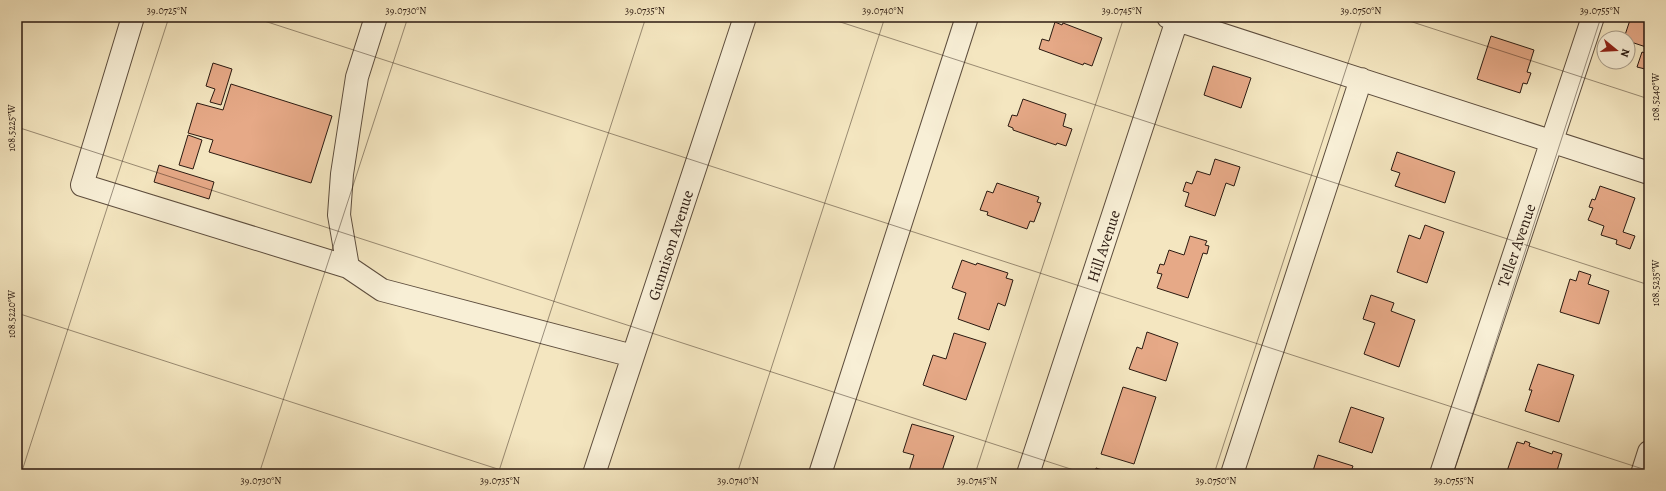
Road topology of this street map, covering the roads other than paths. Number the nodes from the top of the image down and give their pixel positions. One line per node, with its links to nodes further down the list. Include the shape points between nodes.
1 (133, 17): 10 (street, via 82,185)
2 (376, 17): 10 (street, via 357,77 342,174 339,215)
3 (745, 17): 11 (street, Gunnison Avenue)
4 (967, 17): 14 (street)
5 (1593, 17): 8 (street, Teller Avenue)
6 (1174, 18): 7 (street); 15 (street, Hill Avenue)
7 (1361, 79): 8 (street); 16 (street)
8 (1552, 141): 9 (street); 17 (street, Teller Avenue)
9 (1649, 173)
10 (348, 267): 11 (street, via 382,290)
11 (633, 356): 13 (street, Gunnison Avenue)
12 (1649, 452): 18 (street)
13 (594, 474)
14 (820, 474)
15 (1028, 474)
16 (1232, 474)
17 (1440, 474)
18 (1642, 474)

